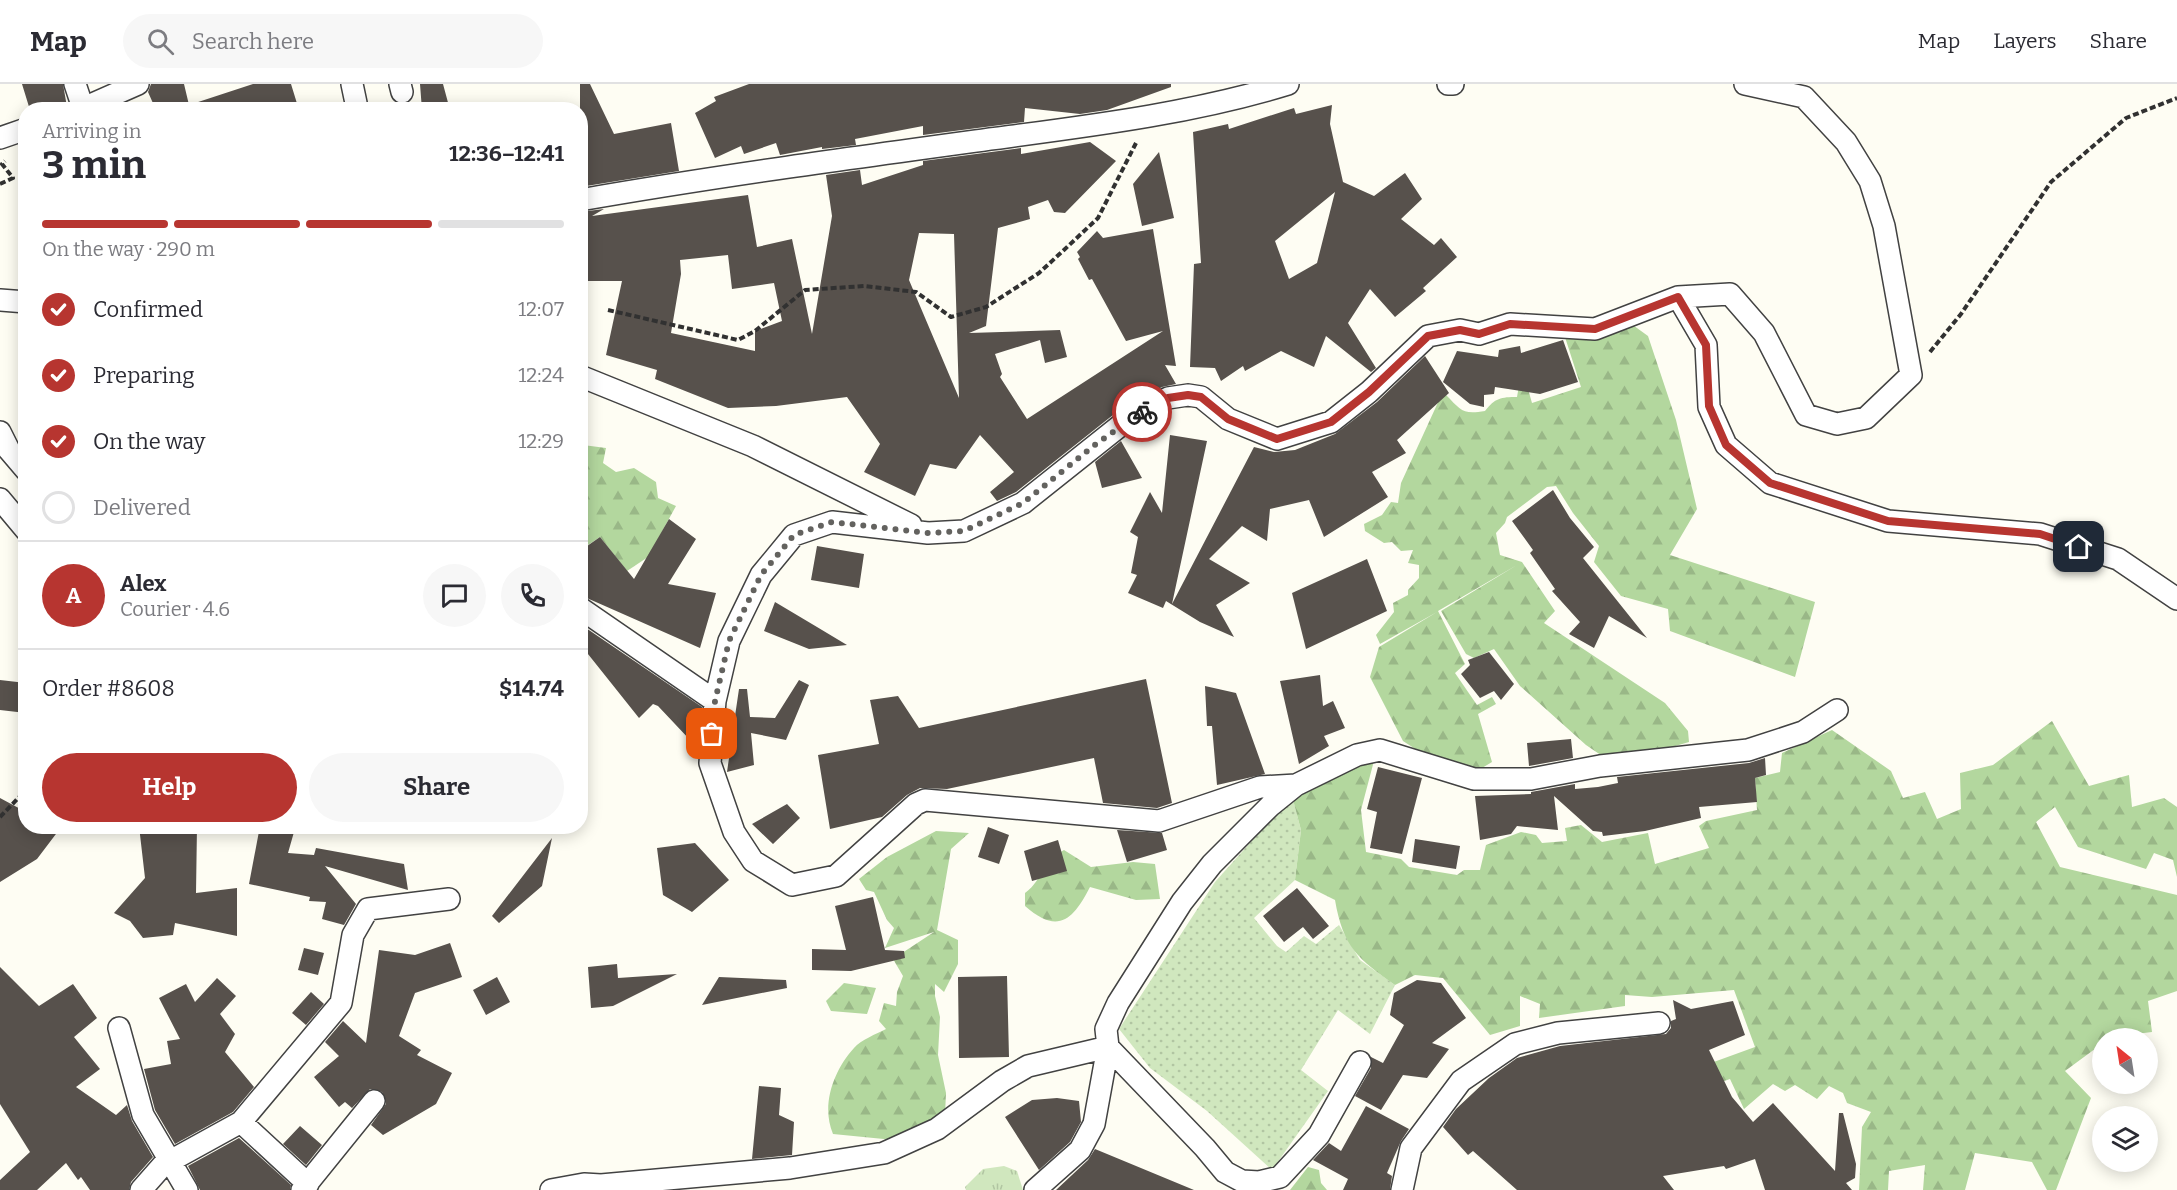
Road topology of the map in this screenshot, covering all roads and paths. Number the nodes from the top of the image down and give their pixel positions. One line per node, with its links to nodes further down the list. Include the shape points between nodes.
1 (75, 84): 8 (street)
2 (138, 84): 9 (street)
3 (1288, 84): 10 (street, via 1238,99)
4 (1448, 84): 5 (street)
5 (1453, 84)
6 (1745, 84): 19 (street, via 1804,97 1846,142 1870,181 1884,226)
7 (2177, 98): 19 (path, via 2126,118 2051,182 1961,314)
8 (79, 102)
9 (97, 102)
10 (1151, 114): 14 (street); 18 (path, via 1098,218 1039,273 986,307 951,317 916,292 864,286 805,290 738,340)
11 (18, 132): 12 (street)
12 (0, 138): 13 (path, via 7,160 2,164 13,178)
13 (0, 184)
14 (588, 199)
15 (1678, 297): 19 (street, via 1730,294 1764,333 1806,415 1837,424 1866,418); 25 (street, via 1595,329 1510,324 1479,334 1460,330 1428,336 1331,422 1277,439 1228,419 1201,397 1168,398 1131,417 1023,503 964,531); 26 (street, via 1706,345 1709,406 1726,445 1770,483 1888,521 2040,534 2118,559)
16 (0, 300): 17 (street)
17 (18, 301)
18 (608, 310)
19 (1911, 375)
20 (588, 379): 25 (street, via 753,446)
21 (0, 432): 22 (street)
22 (18, 461)
23 (0, 498): 24 (street)
24 (18, 520)
25 (928, 533): 28 (street, via 832,522 794,535 761,575 729,641)
26 (2177, 599)
27 (588, 614): 28 (street)
28 (715, 701): 30 (street, via 710,763 734,832 753,861 792,885 837,876 925,800 1159,821 1260,787)
29 (1837, 710): 30 (street, via 1803,732 1748,750 1600,765 1531,780 1474,779 1380,750 1357,755)
30 (1296, 785): 36 (street, via 1212,864 1182,902 1118,1002 1106,1029)
31 (18, 798): 32 (path)
32 (0, 817)
33 (449, 899): 39 (street, via 368,909 353,935 341,1003)
34 (1659, 1023): 46 (street, via 1558,1033 1515,1044 1461,1081 1411,1148)
35 (118, 1028): 40 (street, via 143,1115)
36 (1108, 1047): 37 (street, via 1224,1172 1242,1181 1280,1177 1319,1135); 44 (street, via 1028,1066 937,1130 884,1153 790,1168 584,1184); 45 (street, via 1094,1124 1080,1150)
37 (1360, 1062)
38 (374, 1101): 41 (street)
39 (241, 1122): 40 (street); 41 (street)
40 (169, 1161): 42 (street); 43 (street)
41 (305, 1187)
42 (141, 1190)
43 (188, 1190)
44 (552, 1190)
45 (1035, 1190)
46 (1402, 1190)

